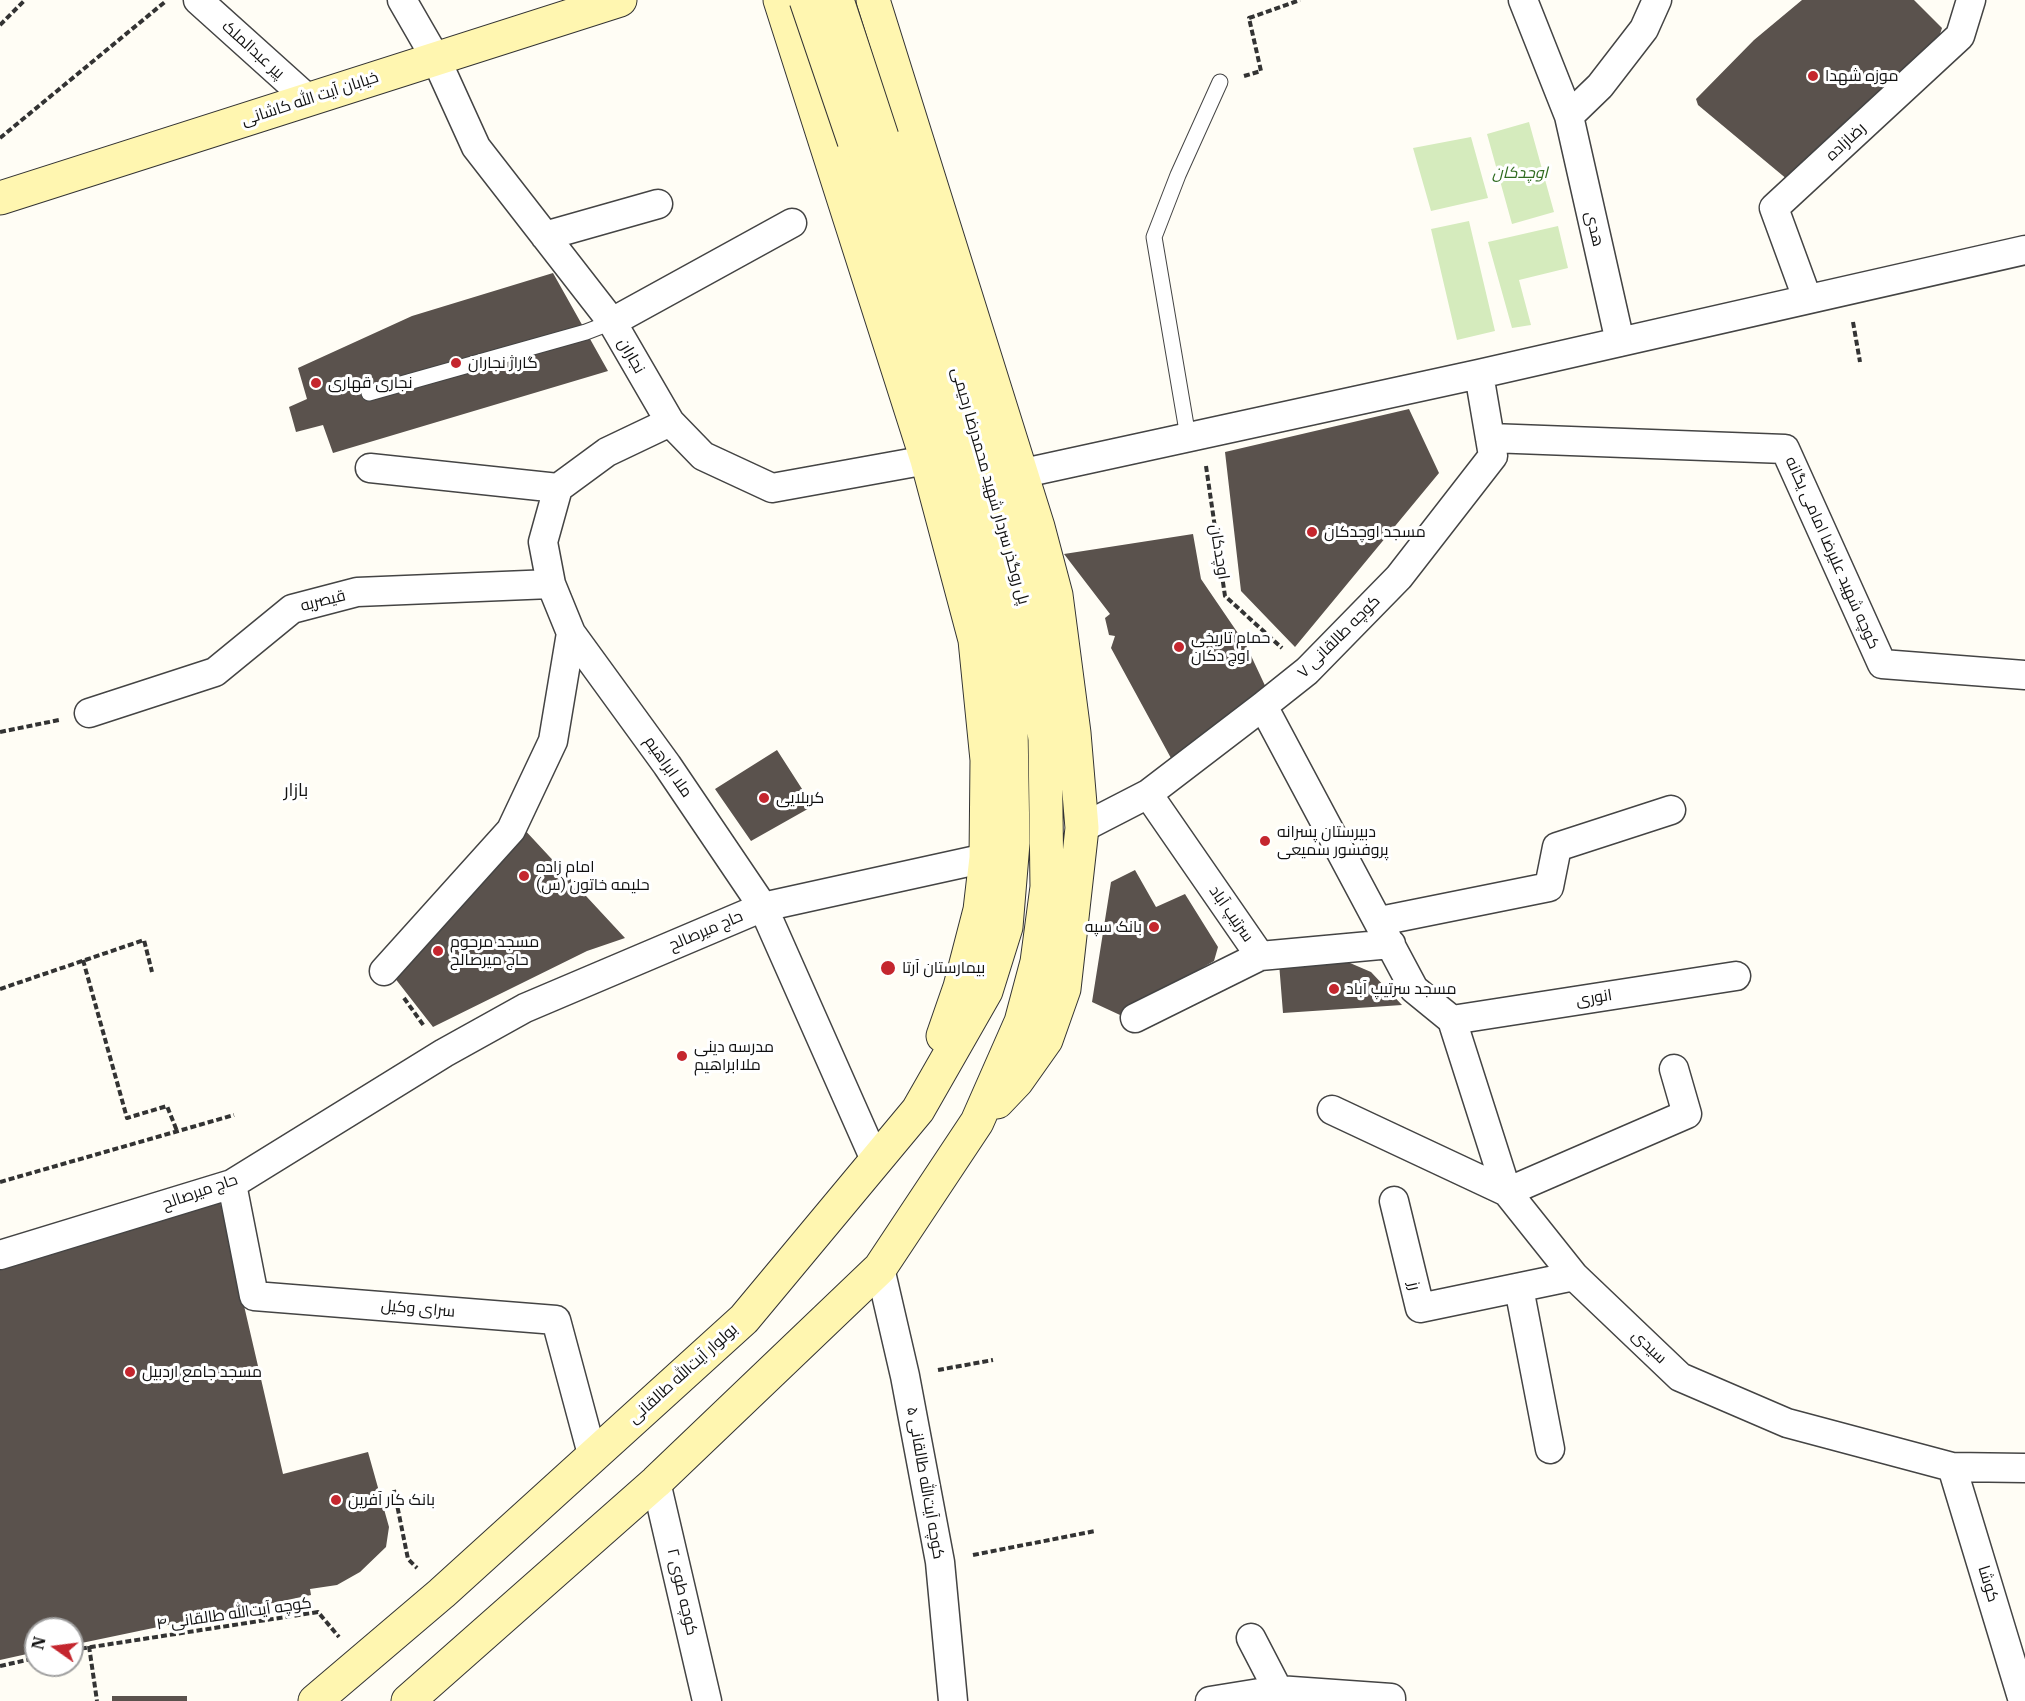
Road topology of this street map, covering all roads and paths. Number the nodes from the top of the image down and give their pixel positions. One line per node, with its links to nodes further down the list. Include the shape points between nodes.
1 (25, 0): 14 (path)
2 (167, 0): 21 (path)
3 (198, 0): 19 (street, پیر عبدالملک)
4 (402, 0): 16 (street, نجاران)
5 (620, 0): 16 (main road, خیابان آیت الله کاشانی)
6 (780, 0): 17 (main road)
7 (806, 0): 22 (main road, پل روگذر سردار شهید محمدرضا رحیمی, bridge)
8 (837, 0): 22 (main road, پل روگذر سردار شهید محمدرضا رحیمی, bridge)
9 (873, 0): 15 (main road)
10 (1300, 0): 18 (path, via 1249,18 1261,71)
11 (1523, 0): 20 (street, هدی)
12 (1657, 0): 20 (street, via 1644,29 1600,86)
13 (1971, 0): 28 (street, رضازاده, via 1960,36 1774,208)
14 (0, 25)
15 (891, 58): 17 (main road, via 869,41 837,41 818,57); 37 (main road)
16 (436, 59): 19 (main road, خیابان آیت الله کاشانی); 26 (street, نجاران, via 476,147)
17 (808, 81): 36 (main road)
18 (1220, 82): 34 (lane, via 1154,237)
19 (308, 99): 23 (main road, خیابان آیت الله کاشانی)
20 (1569, 116): 30 (street, هدی)
21 (0, 138)
22 (868, 139): 59 (main road, پل روگذر سردار شهید محمدرضا رحیمی, via 996,621 1011,726 1013,843 1006,927); 67 (main road, پل روگذر سردار شهید محمدرضا رحیمی, via 984,453 1029,620 1045,739 1047,887 1037,962 1020,1022)
23 (0, 198)
24 (658, 204): 26 (street)
25 (792, 223): 29 (street)
26 (545, 236): 29 (street, نجاران)
27 (2025, 250): 28 (street)
28 (1807, 298): 30 (street)
29 (612, 322): 32 (lane); 33 (street, نجاران)
30 (1620, 342): 31 (street)
31 (1479, 374): 34 (street); 35 (street, کوچه طالقانی ۷)
32 (369, 393)
33 (670, 422): 36 (street, نجاران, via 703,456 772,488); 39 (street, via 607,452)
34 (1195, 436): 37 (street, via 1024,473); 42 (path, اوچدکان, via 1225,596)
35 (1490, 438): 42 (street, کوچه طالقانی ۷, via 1493,456 1399,577); 43 (street, کوچه شهید علیرضا امامی یگانه, via 1785,449 1882,664)
36 (927, 460): 50 (main road, via 975,640 987,760)
37 (1018, 464): 49 (main road, via 1056,595)
38 (370, 468): 39 (street)
39 (558, 488): 40 (street, ملا ابراهیم, via 543,542)
40 (551, 584): 41 (street, ملا ابراهیم); 45 (street, قیصریه, via 357,592 292,609 215,672)
41 (571, 633): 51 (street, ملا ابراهیم); 55 (street, via 553,741 511,831)
42 (1306, 671): 44 (street, کوچه طالقانی ۷)
43 (2025, 675)
44 (1263, 706): 47 (street, کوچه طالقانی ۷); 52 (street)
45 (89, 713): 46 (path)
46 (0, 732)
47 (1148, 794): 49 (street, کوچه طالقانی ۷); 53 (street, سرتیپ آباد)
48 (1671, 810): 52 (street, سرتیپ آباد, via 1557,848 1549,887)
49 (1082, 828): 67 (main road, via 1064,989 1046,1041 1017,1081)
50 (986, 858): 51 (street, حاج میرصالح); 64 (main road, via 980,910 963,976)
51 (764, 907): 62 (street, حاج میرصالح, via 525,1008); 69 (street, ملا ابراهیم)
52 (1385, 933): 53 (street, سرتیپ آباد); 61 (street, via 1414,989)
53 (1260, 956): 60 (street)
54 (83, 960): 56 (path, via 144,940); 58 (path); 68 (path, via 127,1118 167,1106)
55 (384, 971): 62 (path)
56 (153, 972)
57 (1736, 976): 61 (street, انوری)
58 (0, 989)
59 (986, 991): 64 (main road, بولوار آیت‌الله طالقانی)
60 (1135, 1018)
61 (1452, 1020): 72 (street)
62 (444, 1053): 71 (street, حاج میرصالح)
63 (1674, 1068): 72 (street, via 1687,1114)
64 (918, 1110): 69 (main road, بولوار آیت‌الله طالقانی)
65 (1332, 1110): 72 (street, سیدی)
66 (234, 1115): 68 (path)
67 (977, 1122): 75 (main road)
68 (177, 1131): 70 (path)
69 (876, 1162): 81 (main road, بولوار آیت‌الله طالقانی, via 744,1319)
70 (0, 1182)
71 (232, 1184): 74 (street, حاج میرصالح); 81 (street, سرای وکیل, via 254,1296 556,1320)
72 (1507, 1192): 76 (street, سیدی)
73 (1394, 1201): 77 (street, رز, via 1420,1308)
74 (0, 1256)
75 (880, 1268): 79 (street, کوچه آیت‌الله طالقانی ۵); 84 (main road)
76 (1574, 1276): 77 (street, رز); 82 (street, سیدی, via 1680,1377 1787,1423)
77 (1519, 1288): 80 (street)
78 (993, 1360): 79 (path)
79 (905, 1376): 87 (street, کوچه آیت‌الله طالقانی ۵)
80 (1550, 1449)
81 (592, 1454): 88 (main road, بولوار آیت‌الله طالقانی)
82 (1952, 1467): 83 (street, سیدی); 103 (street, کوشا)
83 (2025, 1468)
84 (656, 1482): 98 (main road); 99 (street, کوچه طوی ۲)
85 (394, 1490): 88 (path, via 408,1559)
86 (1095, 1531): 87 (path)
87 (940, 1562): 100 (street, کوچه آیت‌الله طالقانی ۵)
88 (442, 1593): 93 (main road, بولوار آیت‌الله طالقانی)
89 (1251, 1638): 95 (street)
90 (89, 1646): 91 (path); 93 (path, کوچه آیت‌الله طالقانی ۴, via 318,1612); 96 (path)
91 (84, 1647)
92 (24, 1661): 94 (path)
93 (361, 1662): 97 (main road, بولوار آیت‌الله طالقانی)
94 (0, 1666)
95 (1278, 1690): 101 (street); 102 (street)
96 (97, 1701)
97 (315, 1701)
98 (408, 1701)
99 (707, 1701)
100 (954, 1701)
101 (1210, 1701)
102 (1391, 1701)
103 (2024, 1701)

